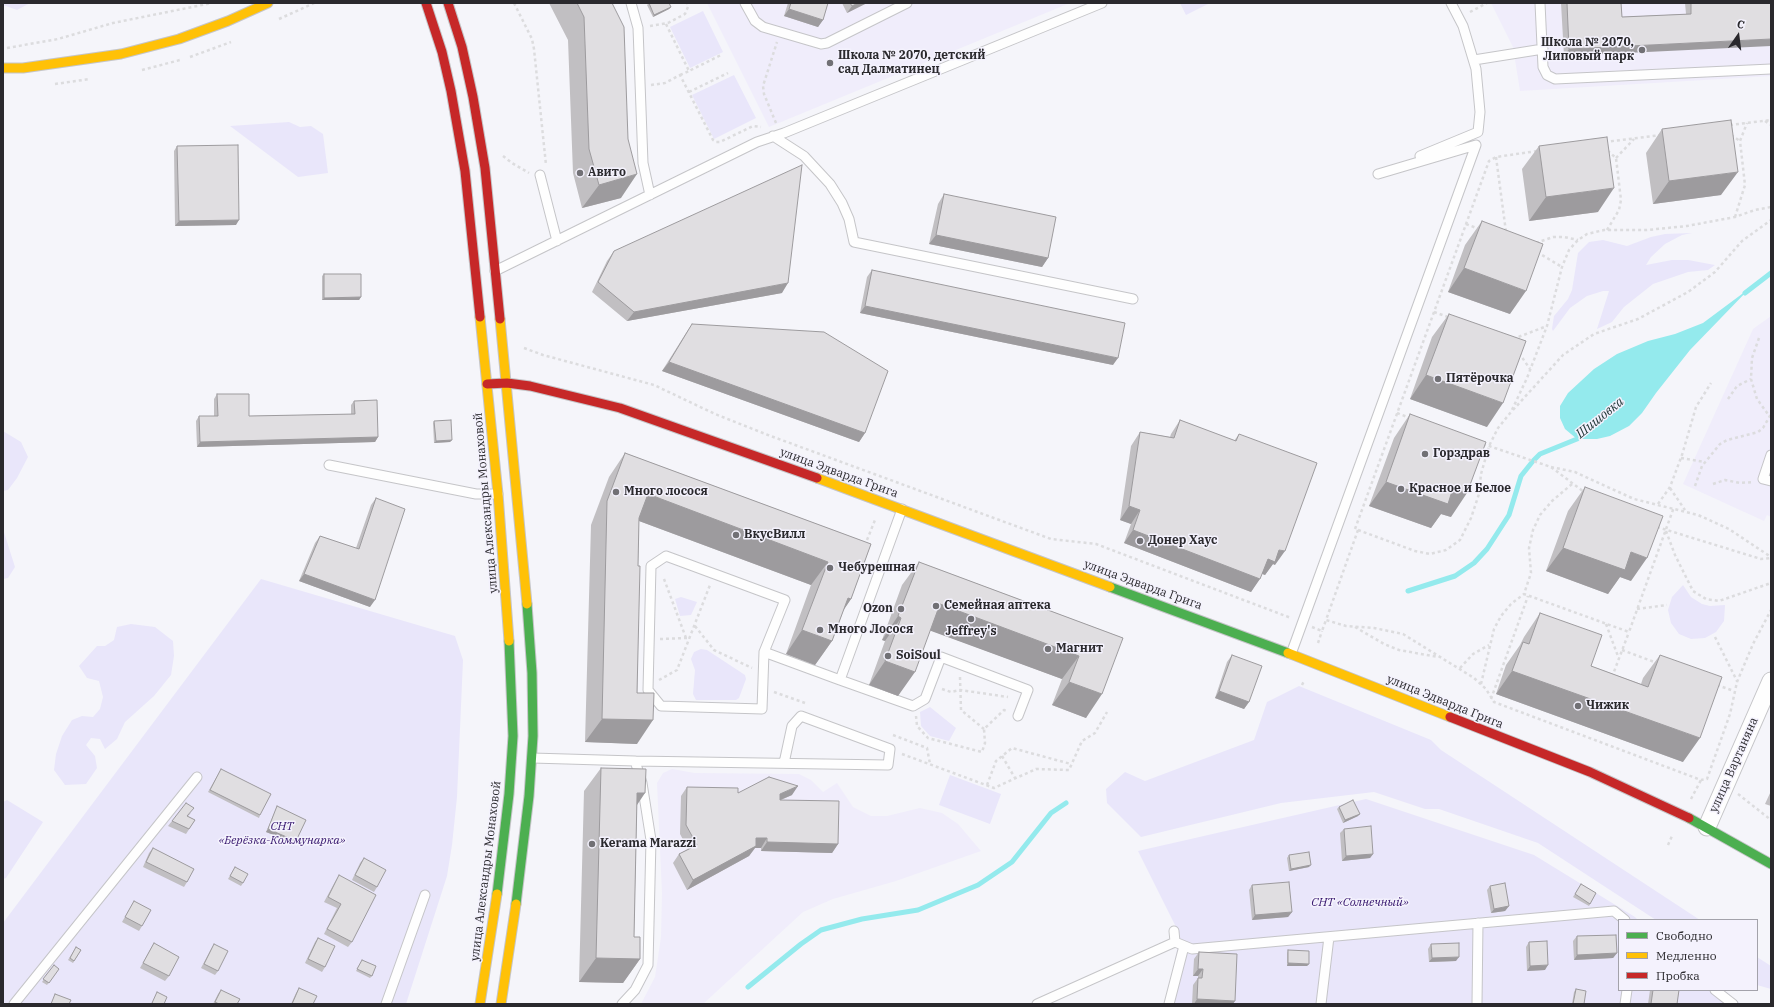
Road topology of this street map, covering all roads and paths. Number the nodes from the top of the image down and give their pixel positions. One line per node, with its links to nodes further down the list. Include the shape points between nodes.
1 (212, 3): 18 (path, via 113,23 58,39)
2 (268, 3): 22 (main road, via 186,36 121,54 23,68)
3 (426, 3): 73 (main road, улица Александры Монаховой, via 442,52 463,163)
4 (448, 3): 60 (main road, via 462,47 473,97 485,168)
5 (514, 3): 46 (path, via 532,39 534,49 547,162)
6 (631, 3): 16 (lane)
7 (687, 3): 15 (path, via 685,14)
8 (745, 3): 17 (lane, via 758,24)
9 (907, 3): 17 (lane, via 824,44 815,44)
10 (1102, 3): 37 (lane)
11 (1451, 3): 14 (lane)
12 (1487, 3): 14 (path)
13 (1540, 3): 19 (lane)
14 (1458, 17): 21 (lane)
15 (666, 24): 16 (path); 24 (path)
16 (638, 28): 27 (lane)
17 (780, 32): 32 (path, via 763,86)
18 (3, 49)
19 (1542, 49): 21 (lane); 23 (lane, via 1545,72 1550,78 1555,79)
20 (721, 55): 24 (path)
21 (1474, 60): 112 (lane, via 1480,97 1478,132 1378,174 1476,145)
22 (3, 68)
23 (1771, 69)
24 (689, 70): 26 (path)
25 (728, 73): 28 (path)
26 (680, 75): 27 (path, via 661,84); 28 (path)
27 (641, 86): 47 (lane, via 643,163)
28 (689, 92): 37 (path, via 714,142 720,142 756,126)
29 (1771, 120): 30 (path)
30 (1765, 121): 31 (path); 33 (path)
31 (1747, 123): 34 (path); 39 (path)
32 (776, 124)
33 (1771, 125)
34 (1727, 126)
35 (1665, 134): 38 (path)
36 (1730, 134): 39 (path)
37 (773, 136): 47 (lane); 61 (lane, via 804,156 830,184 847,214 854,242)
38 (1634, 138): 40 (path); 45 (path)
39 (1740, 141): 49 (path, via 1745,185)
40 (1598, 143)
41 (1604, 148): 45 (path)
42 (1543, 150): 44 (path)
43 (503, 156): 46 (path, via 522,170)
44 (1496, 157): 51 (path, via 1489,161); 54 (path)
45 (1616, 158): 52 (path, via 1621,206)
46 (540, 175): 56 (lane)
47 (650, 195): 56 (lane)
48 (1771, 207): 49 (path)
49 (1735, 217): 52 (path, via 1673,228)
50 (1771, 220): 75 (path, via 1742,241 1715,272 1688,292 1638,319 1594,334 1563,355)
51 (1466, 224): 53 (path); 62 (path)
52 (1607, 230): 55 (path, via 1587,234)
53 (1486, 231)
54 (1506, 239)
55 (1578, 240): 57 (path, via 1553,237); 59 (path, via 1569,250)
56 (557, 241): 60 (lane)
57 (1534, 243)
58 (1535, 251): 59 (path)
59 (1562, 267): 64 (path)
60 (496, 272): 71 (main road)
61 (1134, 299)
62 (1434, 312): 63 (path); 76 (path)
63 (1455, 320)
64 (1547, 326): 66 (path, via 1510,340); 69 (path)
65 (1759, 338): 70 (path, via 1752,358)
66 (1514, 346)
67 (524, 348): 112 (path, via 654,385 715,414 768,435 1051,539 1096,544)
68 (1518, 352): 69 (path)
69 (1530, 369): 75 (path)
70 (1751, 380): 74 (path, via 1737,386); 77 (path, via 1757,399)
71 (507, 383): 73 (main road, улица Эдварда Грига); 95 (main road, улица Эдварда Грига, via 530,386 620,408); 155 (main road, via 529,626)
72 (1711, 383): 82 (path, via 1696,407)
73 (487, 384): 91 (main road, улица Александры Монаховой)
74 (1728, 399)
75 (1511, 412): 80 (path, via 1498,428)
76 (1397, 413): 78 (path); 99 (path, via 1355,529)
77 (1770, 416): 83 (path, via 1758,432 1723,442)
78 (1411, 418)
79 (1482, 444): 80 (path)
80 (1489, 446): 85 (path); 99 (path, via 1471,518 1460,540 1446,550 1430,554 1415,551)
81 (1771, 455): 86 (lane)
82 (1681, 458): 83 (path); 90 (path)
83 (1705, 462): 89 (path, via 1699,471)
84 (329, 465): 91 (lane, via 476,494)
85 (1550, 467): 87 (path); 93 (path, via 1575,472 1615,492)
86 (1767, 480): 88 (path, via 1746,483 1721,480)
87 (1572, 484): 92 (path); 106 (path, via 1540,515 1533,530 1529,548 1531,573)
88 (1713, 484)
89 (1695, 486)
90 (1670, 487): 93 (path); 96 (path)
91 (498, 494): 182 (main road, улица Александры Монаховой, via 510,635 513,736 503,851)
92 (1588, 495)
93 (1658, 504): 94 (path)
94 (1674, 507): 96 (path); 100 (path)
95 (902, 509): 126 (main road, улица Эдварда Грига); 133 (lane)
96 (1686, 511): 102 (path, via 1729,529)
97 (875, 520): 101 (path)
98 (1654, 525): 100 (path)
99 (1358, 530): 111 (path)
100 (1666, 530): 102 (path, via 1760,559); 105 (path, via 1693,591 1706,599 1719,601 1734,598); 109 (path)
101 (868, 540)
102 (1771, 557)
103 (657, 562): 104 (lane, via 666,556); 119 (path); 121 (lane, via 651,566)
104 (715, 574): 114 (path); 125 (lane, via 785,600)
105 (1771, 583)
106 (1524, 594): 107 (path); 123 (path, via 1501,616)
107 (1528, 596): 113 (path); 146 (path)
108 (1666, 605): 109 (path)
109 (1637, 609): 117 (path)
110 (1771, 610): 138 (path)
111 (1326, 620): 115 (path, via 1341,626); 116 (path)
112 (1302, 623): 116 (path); 126 (lane)
113 (1606, 624): 117 (path); 128 (path)
114 (694, 626): 120 (path); 132 (path, via 714,650)
115 (1355, 627): 127 (path, via 1374,639 1400,650); 127 (path, via 1403,634)
116 (1322, 631): 122 (path)
117 (1629, 632): 124 (path)
118 (1715, 637): 138 (path)
119 (686, 638): 120 (path); 121 (path)
120 (690, 638): 142 (path, via 678,670)
121 (650, 640): 142 (lane)
122 (1318, 643)
123 (1489, 644): 131 (path, via 1473,654); 140 (path)
124 (1622, 650): 128 (path); 129 (path)
125 (764, 652): 132 (lane); 133 (lane)
126 (1291, 654): 167 (main road, улица Эдварда Грига, via 1590,772)
127 (1438, 657): 131 (path)
128 (1619, 659): 135 (path)
129 (1659, 664)
130 (962, 665): 137 (lane, via 941,657); 143 (path); 145 (lane, via 1028,690)
131 (1460, 668): 140 (path)
132 (763, 674): 142 (lane, via 762,709 661,706 648,690)
133 (840, 680): 147 (lane)
134 (1304, 681): 141 (path)
135 (1611, 681)
136 (1771, 681): 167 (street, улица Вартаняна)
137 (932, 682): 143 (path, via 951,692); 147 (lane, via 925,699)
138 (1737, 682): 144 (path)
139 (1712, 683): 144 (path)
140 (1481, 684): 146 (path)
141 (1302, 685)
142 (648, 686)
143 (960, 690): 145 (path); 151 (path, via 961,710)
144 (1734, 691): 162 (path, via 1730,714 1707,779)
145 (1025, 699): 150 (lane)
146 (1491, 699): 162 (path)
147 (915, 705): 151 (path, via 917,726 928,738 982,752 985,743)
148 (1004, 710): 151 (path)
149 (1107, 712): 159 (path, via 1095,733 1082,741)
150 (1018, 716)
151 (984, 729)
152 (927, 748): 158 (path)
153 (890, 749): 157 (lane, via 888,765); 157 (lane, via 801,716 792,726); 158 (path)
154 (1002, 756): 159 (path, via 1012,748); 161 (path); 163 (path, via 996,761)
155 (532, 758): 156 (lane); 183 (main road, via 522,861)
156 (635, 761): 157 (lane); 184 (lane, via 642,783 651,840 648,965 635,990)
157 (784, 764)
158 (930, 764): 163 (path)
159 (1071, 764): 161 (path, via 1069,770 1036,769)
160 (197, 776): 180 (lane)
161 (1015, 778): 163 (path, via 994,788)
162 (1701, 780): 165 (path)
163 (987, 785)
164 (1737, 793): 166 (path)
165 (1691, 800)
166 (1771, 820)
167 (1707, 827): 170 (main road, улица Эдварда Грига)
168 (1672, 836): 169 (path)
169 (1668, 844)
170 (1771, 864)
171 (426, 895): 181 (lane)
172 (1624, 919): 173 (lane, via 1614,911)
173 (1478, 923): 175 (lane); 188 (lane)
174 (1174, 931): 176 (lane)
175 (1330, 937): 177 (lane, via 1192,949); 187 (lane)
176 (1175, 942): 177 (lane); 185 (lane)
177 (1184, 946): 186 (lane)
178 (1627, 991): 189 (lane)
179 (1716, 991): 190 (lane)
180 (14, 1004)
181 (386, 1004)
182 (480, 1004)
183 (501, 1004)
184 (622, 1004)
185 (1037, 1004)
186 (1169, 1004)
187 (1321, 1004)
188 (1477, 1004)
189 (1625, 1004)
190 (1733, 1004)

